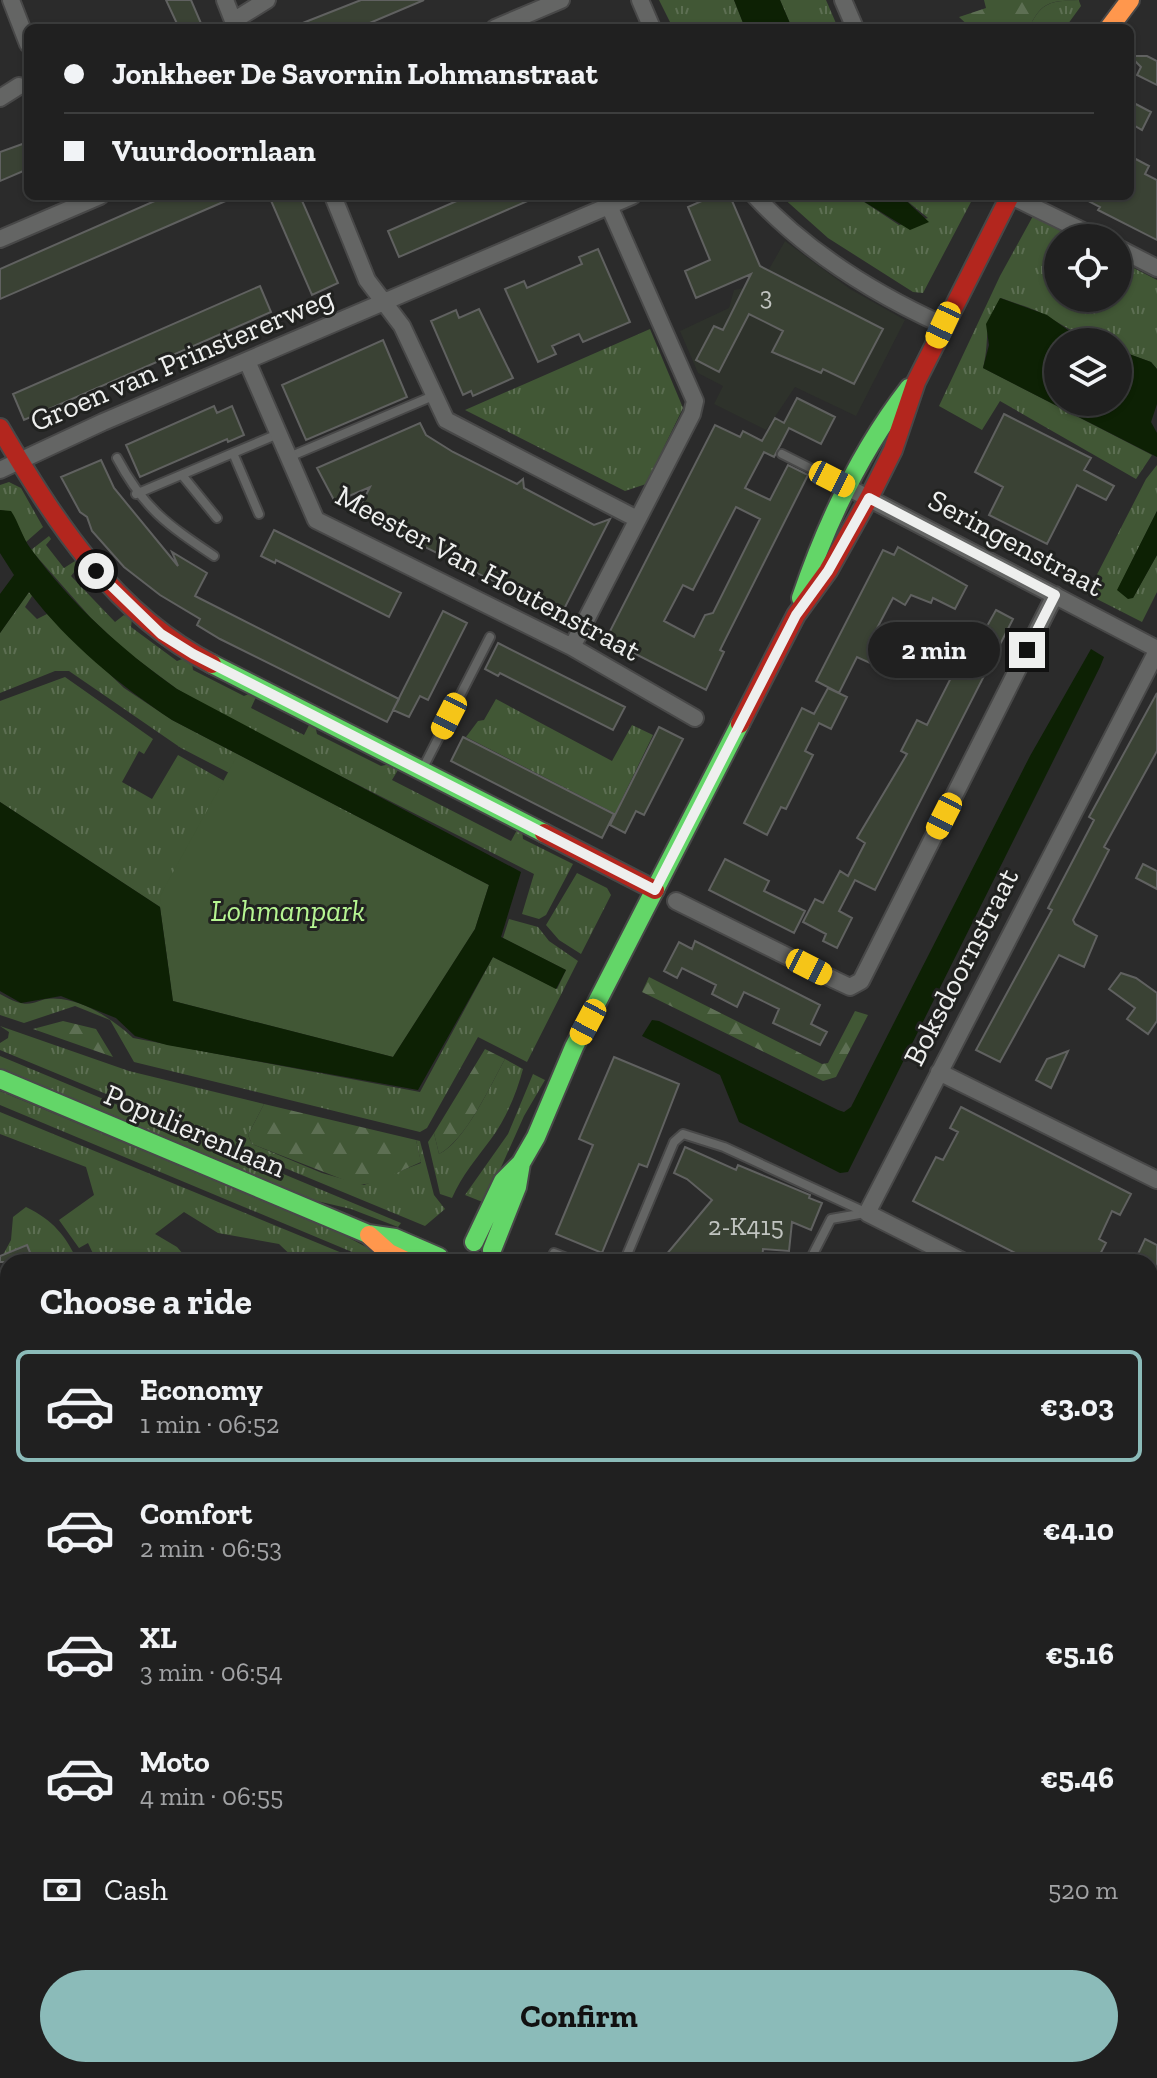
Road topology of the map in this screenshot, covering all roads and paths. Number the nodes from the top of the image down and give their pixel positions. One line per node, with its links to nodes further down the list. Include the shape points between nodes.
1 (11, 0): 14 (street)
2 (225, 0): 8 (street)
3 (267, 0): 9 (street)
4 (561, 0): 10 (street)
5 (640, 0): 11 (street)
6 (843, 0): 12 (street)
7 (1130, 0): 13 (street)
8 (235, 24)
9 (236, 24)
10 (504, 24)
11 (650, 24)
12 (853, 24)
13 (1112, 24)
14 (24, 34)
15 (19, 86): 16 (street)
16 (0, 98)
17 (91, 200): 25 (street)
18 (335, 200): 28 (street, Groen van Prinstererweg, via 367,280)
19 (625, 200): 23 (street, Groen van Prinstererweg)
20 (759, 200): 29 (street, via 781,224 854,276)
21 (1009, 200): 29 (street)
22 (1019, 200): 24 (street)
23 (610, 208): 28 (street, Groen van Prinstererweg); 47 (street, via 695,401)
24 (1068, 224)
25 (0, 239)
26 (1132, 255): 27 (street)
27 (1157, 268)
28 (386, 302): 30 (street, Groen van Prinstererweg); 32 (street)
29 (943, 325): 31 (street)
30 (247, 361): 34 (street, Meester Van Houtenstraat); 39 (street, Groen van Prinstererweg)
31 (916, 382): 42 (street, via 884,420); 44 (street, via 893,450)
32 (433, 396): 37 (lane); 47 (street, via 446,420)
33 (0, 428): 39 (street)
34 (278, 434): 35 (lane); 37 (street, Meester Van Houtenstraat)
35 (233, 453): 41 (lane); 45 (lane)
36 (782, 454): 42 (lane)
37 (289, 457): 52 (street, Meester Van Houtenstraat, via 316,520)
38 (117, 458): 43 (lane)
39 (18, 460): 40 (street, Groen van Prinstererweg); 55 (street, via 57,525 116,594 161,634)
40 (0, 470)
41 (182, 475): 43 (lane); 46 (lane)
42 (849, 488): 44 (street, Seringenstraat); 50 (street, via 821,539)
43 (136, 494): 48 (lane, via 169,526)
44 (869, 498): 49 (street, Seringenstraat); 50 (street)
45 (259, 514)
46 (217, 518)
47 (635, 518): 52 (street)
48 (214, 556)
49 (1055, 595): 53 (street, Seringenstraat); 57 (street, via 861,981 850,987)
50 (796, 615): 56 (street)
51 (490, 637): 55 (lane)
52 (572, 647): 54 (street, Meester Van Houtenstraat)
53 (1157, 650): 58 (street, Boksdoornstraat)
54 (695, 718)
55 (422, 769): 56 (street)
56 (655, 890): 60 (street)
57 (676, 901)
58 (939, 1072): 61 (street); 62 (street, Boksdoornstraat)
59 (0, 1079): 63 (street, Populierenlaan)
60 (521, 1163): 64 (street, via 503,1181); 69 (street)
61 (1157, 1180)
62 (867, 1213): 70 (lane, via 724,1147 683,1134 674,1142); 71 (lane, via 831,1219); 72 (street)
63 (368, 1234): 65 (street, Populierenlaan); 66 (street, Populierenlaan, via 395,1238)
64 (474, 1242): 67 (street, via 455,1244); 68 (street)
65 (391, 1254)
66 (428, 1254)
67 (444, 1254)
68 (493, 1254)
69 (497, 1254)
70 (627, 1254)
71 (813, 1254)
72 (948, 1254)

